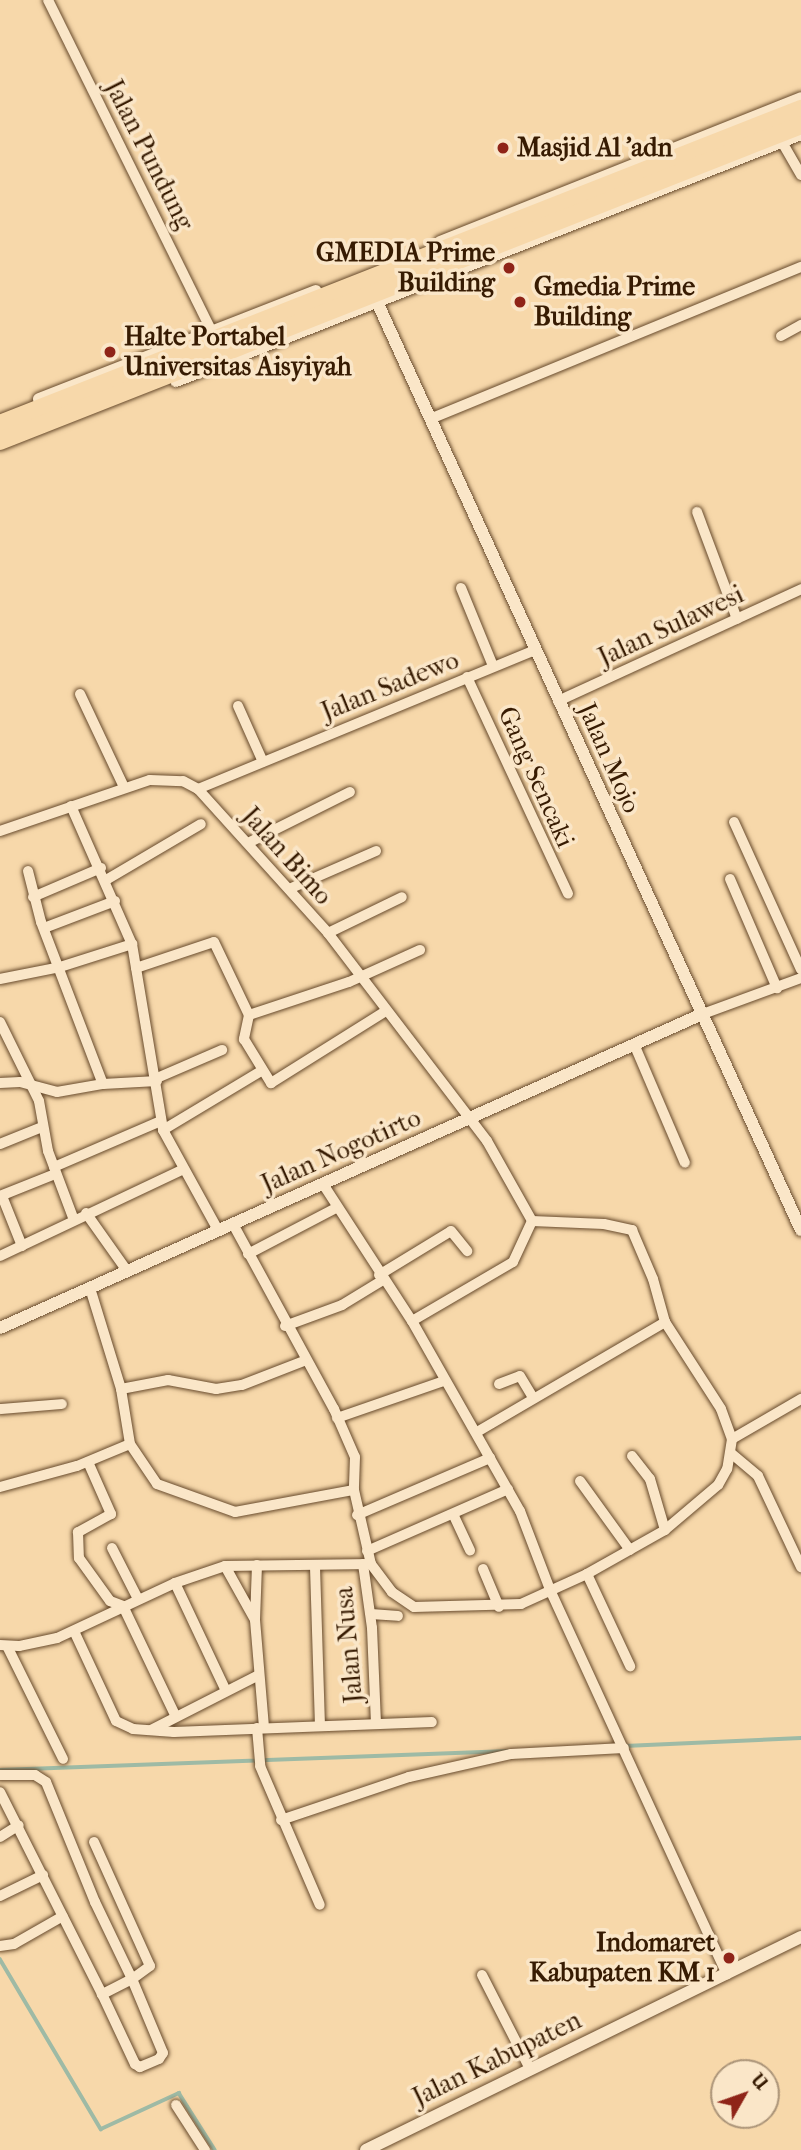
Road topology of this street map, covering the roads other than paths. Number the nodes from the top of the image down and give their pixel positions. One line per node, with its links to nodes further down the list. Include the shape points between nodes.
1 (48, 0): 14 (street, Jalan Pundung)
2 (801, 98): 4 (street)
3 (801, 109): 4 (highway)
4 (773, 114): 11 (highway)
5 (801, 125): 15 (highway)
6 (801, 134): 7 (street)
7 (782, 142): 8 (street); 12 (street)
8 (797, 160): 9 (street)
9 (801, 175)
10 (801, 267): 18 (street)
11 (316, 297): 14 (street); 19 (highway)
12 (378, 304): 15 (street); 18 (street, Jalan Mojo)
13 (801, 325): 16 (street)
14 (211, 330): 17 (street)
15 (283, 335): 20 (highway); 21 (street)
16 (781, 336)
17 (0, 415)
18 (430, 419): 26 (street, Jalan Mojo)
19 (0, 424)
20 (0, 441)
21 (0, 450)
22 (697, 512): 25 (street)
23 (461, 588): 27 (street)
24 (801, 589): 25 (street, Jalan Sulawesi)
25 (737, 619): 30 (street, Jalan Sulawesi)
26 (535, 650): 27 (street, Jalan Sadewo); 30 (street, Jalan Mojo)
27 (493, 666): 28 (street, Jalan Sadewo)
28 (467, 677): 32 (street, Jalan Sadewo); 47 (street, Gang Sencaki)
29 (80, 694): 33 (street)
30 (558, 701): 63 (street, Jalan Mojo)
31 (238, 706): 32 (street)
32 (263, 762): 34 (street, Jalan Sadewo)
33 (124, 787): 34 (street, via 167,780 183,781); 36 (street)
34 (198, 789): 40 (street, Jalan Bimo)
35 (350, 792): 40 (street)
36 (71, 806): 39 (street); 42 (street)
37 (734, 822): 57 (street)
38 (201, 824): 45 (street)
39 (0, 831)
40 (248, 843): 46 (street, Jalan Bimo)
41 (376, 850): 46 (street)
42 (101, 868): 45 (street); 48 (street)
43 (28, 871): 48 (street)
44 (730, 879): 61 (street)
45 (106, 880): 50 (street)
46 (289, 889): 52 (street, Jalan Bimo)
47 (568, 894)
48 (33, 897): 51 (street)
49 (402, 897): 52 (street)
50 (115, 901): 51 (street); 53 (street)
51 (44, 928): 55 (street)
52 (328, 933): 58 (street, Jalan Bimo)
53 (132, 944): 55 (street); 56 (street)
54 (420, 950): 58 (street)
55 (60, 967): 60 (street); 71 (street)
56 (136, 968): 64 (street, via 214,942); 69 (street)
57 (801, 970)
58 (359, 977): 62 (street, Jalan Bimo); 64 (street)
59 (801, 978): 61 (street)
60 (0, 979)
61 (777, 988): 63 (street)
62 (386, 1011): 68 (street, via 271,1083); 73 (street, Jalan Bimo)
63 (700, 1014): 66 (street, Jalan Nogotirto); 88 (street, Jalan Mojo)
64 (249, 1015): 68 (street, via 244,1039)
65 (0, 1022): 72 (street)
66 (634, 1044): 73 (street, Jalan Nogotirto); 77 (street)
67 (222, 1050): 69 (street)
68 (261, 1071): 74 (street)
69 (157, 1080): 71 (street); 74 (street)
70 (0, 1083): 72 (street)
71 (103, 1084): 72 (street, via 58,1092)
72 (33, 1087): 75 (street)
73 (470, 1118): 80 (street, Jalan Nogotirto); 85 (street, Jalan Bimo)
74 (162, 1125): 78 (street); 79 (street)
75 (42, 1127): 76 (street); 78 (street)
76 (0, 1144)
77 (685, 1163)
78 (55, 1170): 81 (street); 84 (street)
79 (182, 1170): 83 (street); 87 (street)
80 (323, 1184): 82 (street); 86 (street, Jalan Nogotirto)
81 (1, 1196): 89 (street)
82 (337, 1208): 91 (street); 94 (street)
83 (86, 1213): 84 (street); 93 (street)
84 (74, 1220): 89 (street)
85 (532, 1221): 96 (street, via 513,1262); 97 (street, via 632,1230)
86 (233, 1224): 87 (street, Jalan Nogotirto); 91 (street)
87 (218, 1230): 93 (street, Jalan Nogotirto)
88 (801, 1230)
89 (22, 1245): 92 (street)
90 (467, 1251): 94 (street, via 451,1231)
91 (248, 1254): 98 (street)
92 (0, 1256)
93 (127, 1271): 95 (street, Jalan Nogotirto)
94 (381, 1278): 96 (street); 98 (street, via 342,1305)
95 (90, 1288): 99 (street, Jalan Nogotirto); 103 (street)
96 (412, 1321): 101 (street)
97 (665, 1322): 104 (street); 110 (street, via 721,1409)
98 (285, 1326): 100 (street)
99 (0, 1328)
100 (303, 1361): 103 (street, via 242,1385 216,1389 169,1380); 108 (street)
101 (444, 1381): 108 (street); 109 (street)
102 (499, 1384): 104 (street, via 520,1376)
103 (121, 1389): 111 (street)
104 (533, 1398): 109 (street)
105 (801, 1399): 110 (street)
106 (62, 1404): 107 (street)
107 (0, 1409)
108 (337, 1418): 119 (street, via 355,1457)
109 (477, 1432): 114 (street)
110 (732, 1438): 112 (street)
111 (130, 1444): 115 (street); 119 (street, via 157,1484 235,1512)
112 (732, 1454): 122 (street, via 718,1485); 131 (street, via 758,1476)
113 (632, 1455): 122 (street, via 650,1479)
114 (491, 1458): 118 (street); 120 (street)
115 (88, 1462): 117 (street); 137 (street, via 111,1514 78,1532 79,1558 94,1584 110,1601)
116 (580, 1481): 124 (street)
117 (0, 1487)
118 (508, 1489): 121 (street); 135 (street)
119 (354, 1490): 120 (street)
120 (357, 1516): 125 (street)
121 (454, 1517): 125 (street); 126 (street)
122 (665, 1530): 124 (street)
123 (112, 1548): 136 (street)
124 (630, 1550): 133 (street)
125 (367, 1551): 127 (street)
126 (470, 1551)
127 (367, 1564): 130 (street); 138 (street, via 392,1592 414,1607); 139 (street, Jalan Nusa)
128 (257, 1565): 129 (street); 130 (street); 141 (street)
129 (225, 1566): 134 (street); 141 (street)
130 (315, 1567): 150 (street)
131 (801, 1567)
132 (484, 1569): 138 (street)
133 (587, 1574): 135 (street); 144 (street)
134 (175, 1583): 136 (street); 146 (street)
135 (551, 1592): 138 (street); 153 (street)
136 (138, 1600): 137 (street)
137 (123, 1606): 142 (street); 147 (street)
138 (499, 1607)
139 (371, 1614): 140 (street); 148 (street, Jalan Nusa)
140 (398, 1616)
141 (255, 1620): 145 (street)
142 (74, 1631): 143 (street); 152 (street, via 116,1721)
143 (4, 1646): 154 (street)
144 (630, 1666)
145 (259, 1675): 146 (street); 151 (street)
146 (226, 1691): 147 (street)
147 (175, 1715): 152 (street)
148 (376, 1722): 149 (street); 150 (street)
149 (432, 1722)
150 (320, 1725): 151 (street)
151 (261, 1728): 152 (street); 157 (street, via 260,1762)
152 (151, 1730)
153 (622, 1743): 157 (street, via 511,1754 409,1777); 167 (street)
154 (63, 1759)
155 (0, 1775): 169 (street, via 36,1775 46,1782 94,1902)
156 (0, 1792): 158 (street)
157 (281, 1820): 163 (street)
158 (19, 1825): 159 (street); 161 (street)
159 (0, 1837)
160 (94, 1842): 169 (street, via 150,1966)
161 (43, 1875): 162 (street); 164 (street)
162 (0, 1896)
163 (320, 1905)
164 (63, 1916): 166 (street, via 14,1944); 170 (street)
165 (801, 1937): 167 (street, Jalan Kabupaten)
166 (0, 1946)
167 (727, 1974): 171 (street, Jalan Kabupaten)
168 (482, 1975): 171 (street)
169 (132, 1979): 170 (street); 170 (street, via 163,2053 159,2059 137,2066)
170 (102, 1994)
171 (529, 2067): 174 (street, Jalan Kabupaten)
172 (176, 2105): 173 (street)
173 (205, 2150)
174 (366, 2150)

